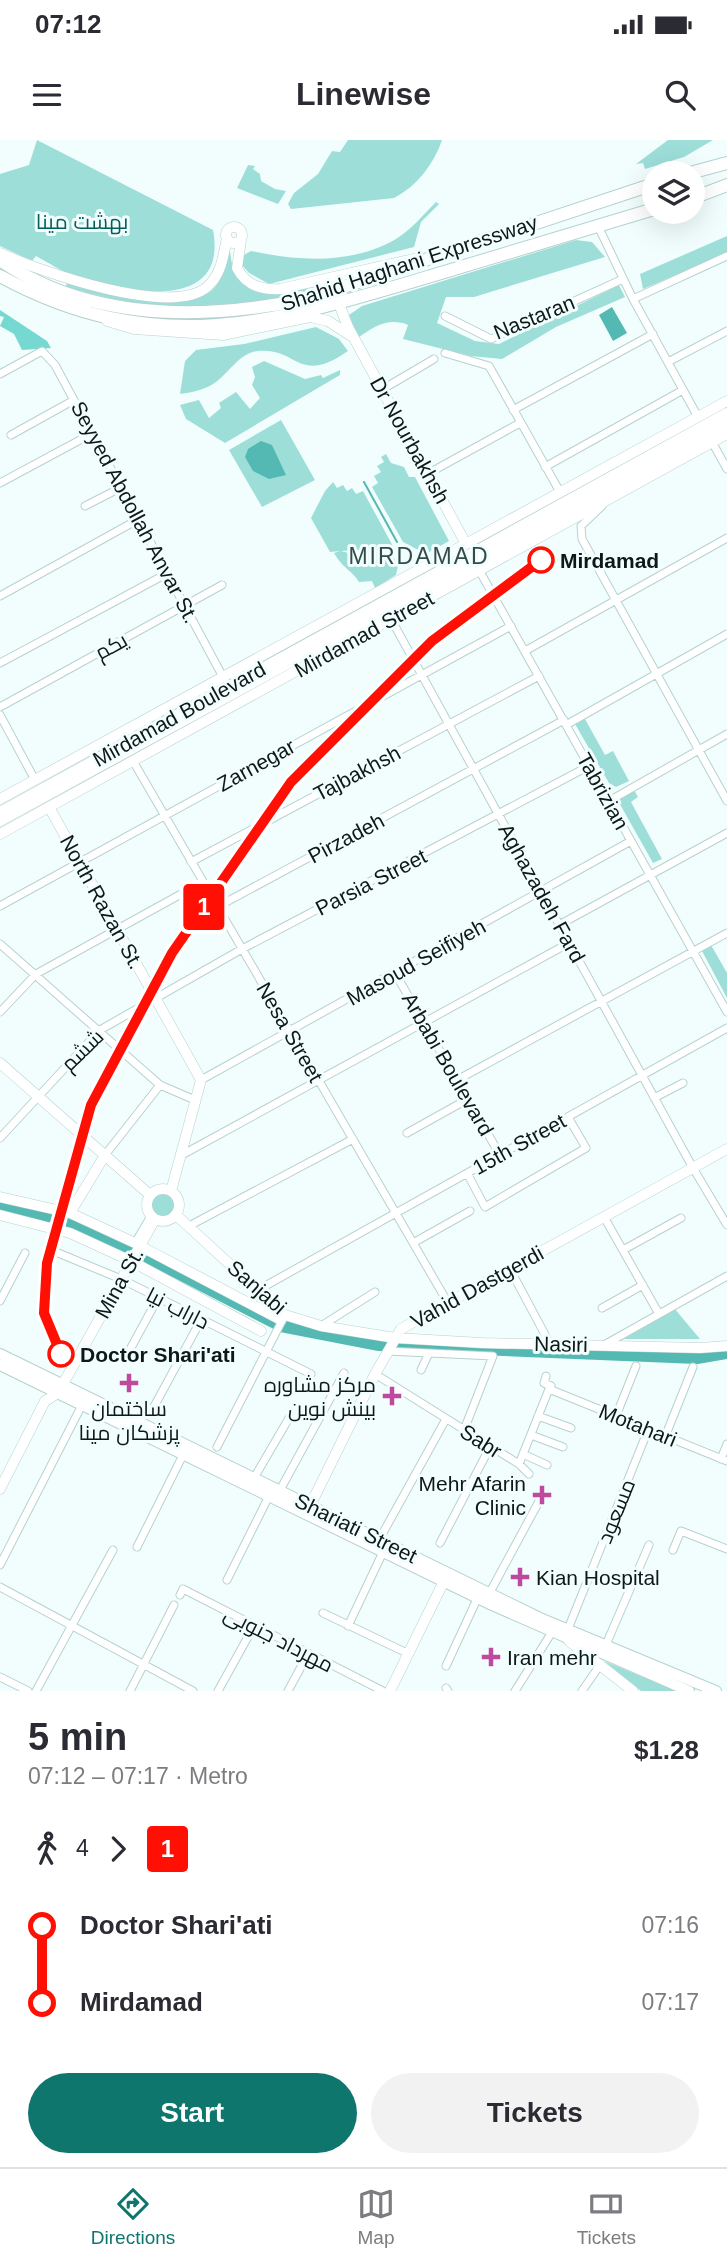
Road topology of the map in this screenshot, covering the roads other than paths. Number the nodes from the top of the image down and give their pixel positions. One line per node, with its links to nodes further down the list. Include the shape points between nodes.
1 (727, 163): 2 (highway)
2 (705, 169)
3 (727, 186): 5 (highway)
4 (642, 188): 9 (highway, Shahid Haghani Expressway)
5 (705, 194)
6 (642, 213): 7 (highway, Shahid Haghani Expressway)
7 (598, 226): 13 (street); 15 (highway, Shahid Haghani Expressway)
8 (0, 253): 9 (main road, via 99,288 179,296 199,292 213,282 227,238 233,243 241,240 236,257 240,274 253,285 272,289)
9 (446, 254): 11 (highway, Shahid Haghani Expressway, via 307,299 249,311 195,315 94,301 46,284)
10 (727, 256): 14 (street)
11 (0, 260)
12 (0, 276): 16 (highway, Shahid Haghani Expressway)
13 (623, 279): 14 (street); 17 (street, Nastaran, via 491,339)
14 (633, 299): 19 (street)
15 (339, 304): 16 (highway, Shahid Haghani Expressway, via 222,327 161,325); 20 (main road, Dr Nourbakhsh)
16 (90, 313): 20 (main road, via 134,329 223,335 310,317 328,321)
17 (445, 316)
18 (727, 331): 23 (street)
19 (653, 334): 23 (street); 29 (street)
20 (353, 337): 25 (main road, Dr Nourbakhsh)
21 (444, 353): 29 (street, via 489,366)
22 (435, 359): 25 (street)
23 (668, 362): 26 (street)
24 (0, 374): 27 (street, Seyyed Abdollah Anvar St., via 42,351)
25 (383, 389): 42 (main road, Dr Nourbakhsh)
26 (683, 390): 31 (street); 39 (street)
27 (74, 400): 34 (street, Seyyed Abdollah Anvar St.); 36 (street)
28 (727, 401): 31 (main road, Mirdamad Street)
29 (513, 410): 32 (street)
30 (727, 413): 82 (main road, Mirdamad Boulevard)
31 (698, 417): 45 (main road, Mirdamad Street)
32 (520, 423): 39 (street); 42 (street)
33 (727, 424): 38 (main road, Mirdamad Boulevard)
34 (93, 433): 43 (street); 44 (street, Seyyed Abdollah Anvar St.)
35 (727, 434): 37 (main road, Mirdamad Street)
36 (11, 435)
37 (712, 442): 40 (main road, Mirdamad Street); 41 (street)
38 (686, 447): 40 (main road); 60 (main road, Mirdamad Boulevard)
39 (545, 467): 45 (street)
40 (665, 468): 46 (main road, Mirdamad Street)
41 (727, 469)
42 (429, 473): 50 (main road, Dr Nourbakhsh)
43 (0, 483)
44 (122, 487): 47 (street); 48 (street, Seyyed Abdollah Anvar St.)
45 (560, 492): 50 (main road, Mirdamad Street)
46 (608, 499): 51 (main road, Mirdamad Street); 55 (street, via 580,530)
47 (85, 506)
48 (139, 519): 52 (street, Seyyed Abdollah Anvar St.); 54 (street)
49 (727, 538): 55 (street)
50 (466, 544): 67 (main road, Mirdamad Street)
51 (479, 570): 57 (main road, Mirdamad Street); 58 (street, Tabrizian)
52 (168, 573): 56 (street, Seyyed Abdollah Anvar St.); 63 (street)
53 (222, 585): 56 (street, یکم)
54 (0, 596)
55 (615, 601): 62 (street); 64 (street)
56 (185, 605): 67 (street, Seyyed Abdollah Anvar St.); 68 (street, یکم)
57 (391, 619): 61 (main road, Mirdamad Street); 65 (street, Aghazadeh Fard)
58 (511, 626): 62 (street, Tabrizian); 65 (street, Zarnegar)
59 (727, 634): 64 (street, Pirzadeh)
60 (323, 644): 61 (main road); 85 (main road, Mirdamad Boulevard)
61 (344, 645): 74 (main road, Mirdamad Street)
62 (525, 651): 66 (street, Tabrizian)
63 (0, 663)
64 (656, 674): 70 (street, Pirzadeh); 73 (street)
65 (422, 675): 71 (street, Aghazadeh Fard); 83 (street, Zarnegar)
66 (539, 676): 70 (street, Tabrizian); 71 (street, Tajbakhsh)
67 (223, 677): 77 (main road, Mirdamad Street)
68 (0, 707)
69 (0, 715): 77 (street)
70 (565, 722): 75 (street, Tabrizian); 76 (street, Pirzadeh)
71 (449, 724): 76 (street, Aghazadeh Fard); 90 (street, Tajbakhsh)
72 (727, 734): 73 (street)
73 (698, 750): 79 (street); 80 (street)
74 (132, 761): 81 (main road, Mirdamad Street); 83 (street, Nesa Street)
75 (589, 766): 79 (street, Tabrizian); 84 (street, Parsia Street)
76 (474, 770): 84 (street, Aghazadeh Fard); 95 (street, Pirzadeh)
77 (35, 780): 78 (main road, Mirdamad Street)
78 (0, 799)
79 (608, 801): 88 (street, Tabrizian)
80 (727, 801)
81 (49, 807): 87 (main road, Mirdamad Street); 89 (main road, North Razan St.)
82 (0, 812)
83 (164, 816): 89 (street, Zarnegar); 90 (street, Nesa Street)
84 (499, 816): 93 (street, Aghazadeh Fard); 101 (street, Parsia Street)
85 (0, 821)
86 (727, 833): 91 (street)
87 (0, 834)
88 (631, 841): 91 (street, Tabrizian); 93 (street, Masoud Seifiyeh)
89 (81, 862): 94 (street, Zarnegar); 97 (main road, North Razan St.)
90 (191, 862): 92 (street, Nesa Street)
91 (650, 875): 96 (street); 102 (street, Tabrizian)
92 (203, 882): 95 (street, Nesa Street); 97 (street)
93 (541, 892): 96 (street, Aghazadeh Fard); 104 (street, Masoud Seifiyeh)
94 (0, 906)
95 (217, 906): 101 (street, Nesa Street)
96 (559, 925): 100 (street, Aghazadeh Fard)
97 (117, 929): 103 (street); 105 (main road, North Razan St.)
98 (727, 933): 102 (street)
99 (0, 943): 103 (street)
100 (569, 943): 106 (street, Aghazadeh Fard); 109 (street)
101 (242, 949): 105 (street, ششم); 112 (street, Nesa Street)
102 (693, 951): 106 (street); 108 (street, Tabrizian)
103 (36, 974): 107 (street); 111 (street)
104 (396, 974): 109 (street, Arbabi Boulevard); 112 (street, Masoud Seifiyeh)
105 (155, 997): 111 (street, ششم); 115 (main road, North Razan St.)
106 (600, 1000): 114 (street, Aghazadeh Fard); 116 (street)
107 (0, 1012)
108 (727, 1012)
109 (424, 1023): 116 (street, Arbabi Boulevard); 117 (street)
110 (727, 1028): 114 (street)
111 (100, 1030): 119 (street); 120 (street, ششم)
112 (290, 1032): 115 (street, Masoud Seifiyeh); 117 (street, Nesa Street)
113 (0, 1063): 120 (main road)
114 (642, 1076): 121 (street, Aghazadeh Fard); 124 (street, 15th Street)
115 (201, 1080): 123 (main road)
116 (457, 1080): 122 (street, Arbabi Boulevard)
117 (319, 1081): 127 (street, Nesa Street); 131 (street)
118 (683, 1083): 121 (street)
119 (160, 1085): 123 (street); 129 (street)
120 (37, 1095): 126 (street, ششم); 129 (main road)
121 (654, 1098): 132 (street, Aghazadeh Fard)
122 (468, 1099): 125 (street); 130 (street, Arbabi Boulevard)
123 (195, 1100): 131 (main road)
124 (568, 1117): 130 (street, 15th Street); 133 (street, via 586,1148 485,1207)
125 (407, 1133)
126 (0, 1138)
127 (353, 1139): 139 (street, Nesa Street); 146 (street)
128 (727, 1149): 132 (main road, Vahid Dastgerdi)
129 (105, 1155): 135 (main road); 138 (main road)
130 (500, 1155): 133 (street, 15th Street)
131 (180, 1156): 134 (main road)
132 (693, 1168): 143 (main road, Vahid Dastgerdi); 145 (street, Aghazadeh Fard)
133 (467, 1173): 139 (street, 15th Street)
134 (171, 1191): 135 (main road, via 162,1189); 141 (main road, via 178,1199)
135 (150, 1195): 142 (main road, via 147,1204)
136 (0, 1197): 138 (main road)
137 (470, 1211): 147 (street)
138 (69, 1213): 148 (main road)
139 (396, 1213): 147 (street, Nesa Street); 157 (street, 15th Street)
140 (0, 1214): 152 (main road, via 54,1226)
141 (176, 1215): 142 (main road, via 164,1221); 146 (main road, Sanjabi)
142 (153, 1217): 148 (main road, Mina St.)
143 (604, 1217): 150 (street); 153 (main road, Vahid Dastgerdi)
144 (681, 1218): 150 (street)
145 (727, 1225)
146 (189, 1226): 157 (main road, Sanjabi)
147 (413, 1243): 161 (street, Nesa Street)
148 (138, 1244): 152 (main road, Mina St.); 164 (main road)
149 (51, 1250): 155 (street)
150 (623, 1250): 156 (street)
151 (25, 1253): 160 (street)
152 (131, 1261): 155 (main road, Mina St.); 167 (main road)
153 (510, 1269): 161 (main road, Vahid Dastgerdi); 169 (street)
154 (727, 1276): 163 (street)
155 (121, 1279): 159 (street, داراب نیا); 184 (main road, Mina St.)
156 (642, 1285): 162 (street); 163 (street)
157 (258, 1290): 164 (main road, Sanjabi)
158 (375, 1292): 166 (street)
159 (158, 1298): 165 (street, داراب نیا); 175 (street)
160 (0, 1301)
161 (448, 1303): 168 (main road, Vahid Dastgerdi, via 401,1329)
162 (602, 1308)
163 (659, 1314): 170 (street)
164 (283, 1317): 166 (main road, Sanjabi); 172 (street)
165 (201, 1320): 172 (street, داراب نیا); 187 (street)
166 (321, 1326): 168 (main road, Sanjabi)
167 (261, 1331)
168 (391, 1344): 169 (main road, Nasiri); 174 (street); 182 (main road, Vahid Dastgerdi)
169 (550, 1344): 170 (main road, Nasiri)
170 (604, 1345): 171 (main road, Nasiri)
171 (727, 1346)
172 (264, 1352): 181 (street, داراب نیا); 198 (street)
173 (0, 1353): 184 (main road, Shariati Street)
174 (429, 1353): 179 (street); 193 (street, via 493,1356)
175 (127, 1355)
176 (0, 1365): 184 (main road, Shariati Street)
177 (636, 1366): 189 (street)
178 (693, 1367): 196 (street)
179 (421, 1370)
180 (344, 1373): 210 (street)
181 (311, 1374)
182 (375, 1374): 191 (street, Sabr); 213 (main road, Vahid Dastgerdi)
183 (546, 1376): 185 (street, via 544,1383)
184 (60, 1388): 186 (main road, Shariati Street); 206 (main road, Shariati Street); 209 (main road, via 45,1401)
185 (549, 1389): 188 (street, Sabr); 189 (street, Motahari)
186 (82, 1405): 202 (main road, Shariati Street); 222 (street)
187 (150, 1414)
188 (538, 1416): 192 (street); 195 (street, Sabr)
189 (616, 1416): 194 (street, Motahari)
190 (289, 1418): 208 (street)
191 (446, 1419): 193 (street, Sabr); 214 (street)
192 (571, 1428)
193 (464, 1430): 199 (street, Sabr)
194 (648, 1430): 196 (street, Motahari); 235 (street, مسعود)
195 (531, 1435): 200 (street); 201 (street, Sabr)
196 (665, 1437): 203 (street, Motahari)
197 (727, 1444): 203 (street)
198 (217, 1447)
199 (490, 1447): 204 (street, Sabr); 215 (street)
200 (563, 1447)
201 (523, 1454): 204 (street, Sabr); 205 (street)
202 (183, 1455): 206 (main road, Shariati Street); 217 (street)
203 (724, 1460)
204 (519, 1464): 207 (street)
205 (547, 1465)
206 (222, 1468): 208 (main road, Shariati Street); 212 (main road, Shariati Street)
207 (529, 1474)
208 (254, 1478): 210 (main road, Shariati Street)
209 (0, 1489)
210 (279, 1490): 213 (main road, Shariati Street)
211 (543, 1494): 226 (street)
212 (269, 1496): 213 (main road, Shariati Street); 223 (street)
213 (306, 1506): 214 (main road, Shariati Street); 221 (main road, Shariati Street)
214 (379, 1540): 226 (main road, Shariati Street)
215 (440, 1543)
216 (649, 1545): 236 (street)
217 (137, 1547)
218 (727, 1549): 220 (street, via 681,1531)
219 (113, 1550): 231 (street)
220 (673, 1550)
221 (383, 1552): 224 (main road, Shariati Street); 233 (street)
222 (0, 1565)
223 (226, 1580)
224 (444, 1581): 228 (main road, Shariati Street); 238 (main road)
225 (0, 1587): 231 (street)
226 (489, 1594): 235 (main road, Shariati Street)
227 (180, 1595): 232 (street, مهرداد جنوبی, via 183,1589)
228 (478, 1597): 234 (main road, Shariati Street); 241 (street)
229 (174, 1605): 239 (street)
230 (323, 1614): 233 (street)
231 (71, 1625): 239 (street); 244 (street)
232 (254, 1626): 237 (street, مهرداد جنوبی); 247 (street)
233 (348, 1626): 238 (street)
234 (552, 1632): 235 (main road, Shariati Street); 251 (street)
235 (566, 1636): 236 (main road, Shariati Street); 240 (main road); 254 (main road, Shariati Street)
236 (605, 1647): 255 (main road, Shariati Street)
237 (308, 1654): 248 (street); 249 (street, مهرداد جنوبی)
238 (409, 1654): 250 (main road)
239 (144, 1662): 245 (street); 246 (street)
240 (600, 1665): 252 (street); 253 (main road)
241 (446, 1666)
242 (0, 1677): 243 (street)
243 (28, 1691)
244 (36, 1691)
245 (130, 1691)
246 (193, 1691)
247 (218, 1691)
248 (288, 1691)
249 (383, 1691)
250 (390, 1691)
251 (515, 1691)
252 (582, 1691)
253 (633, 1691)
254 (688, 1691)
255 (716, 1691)

